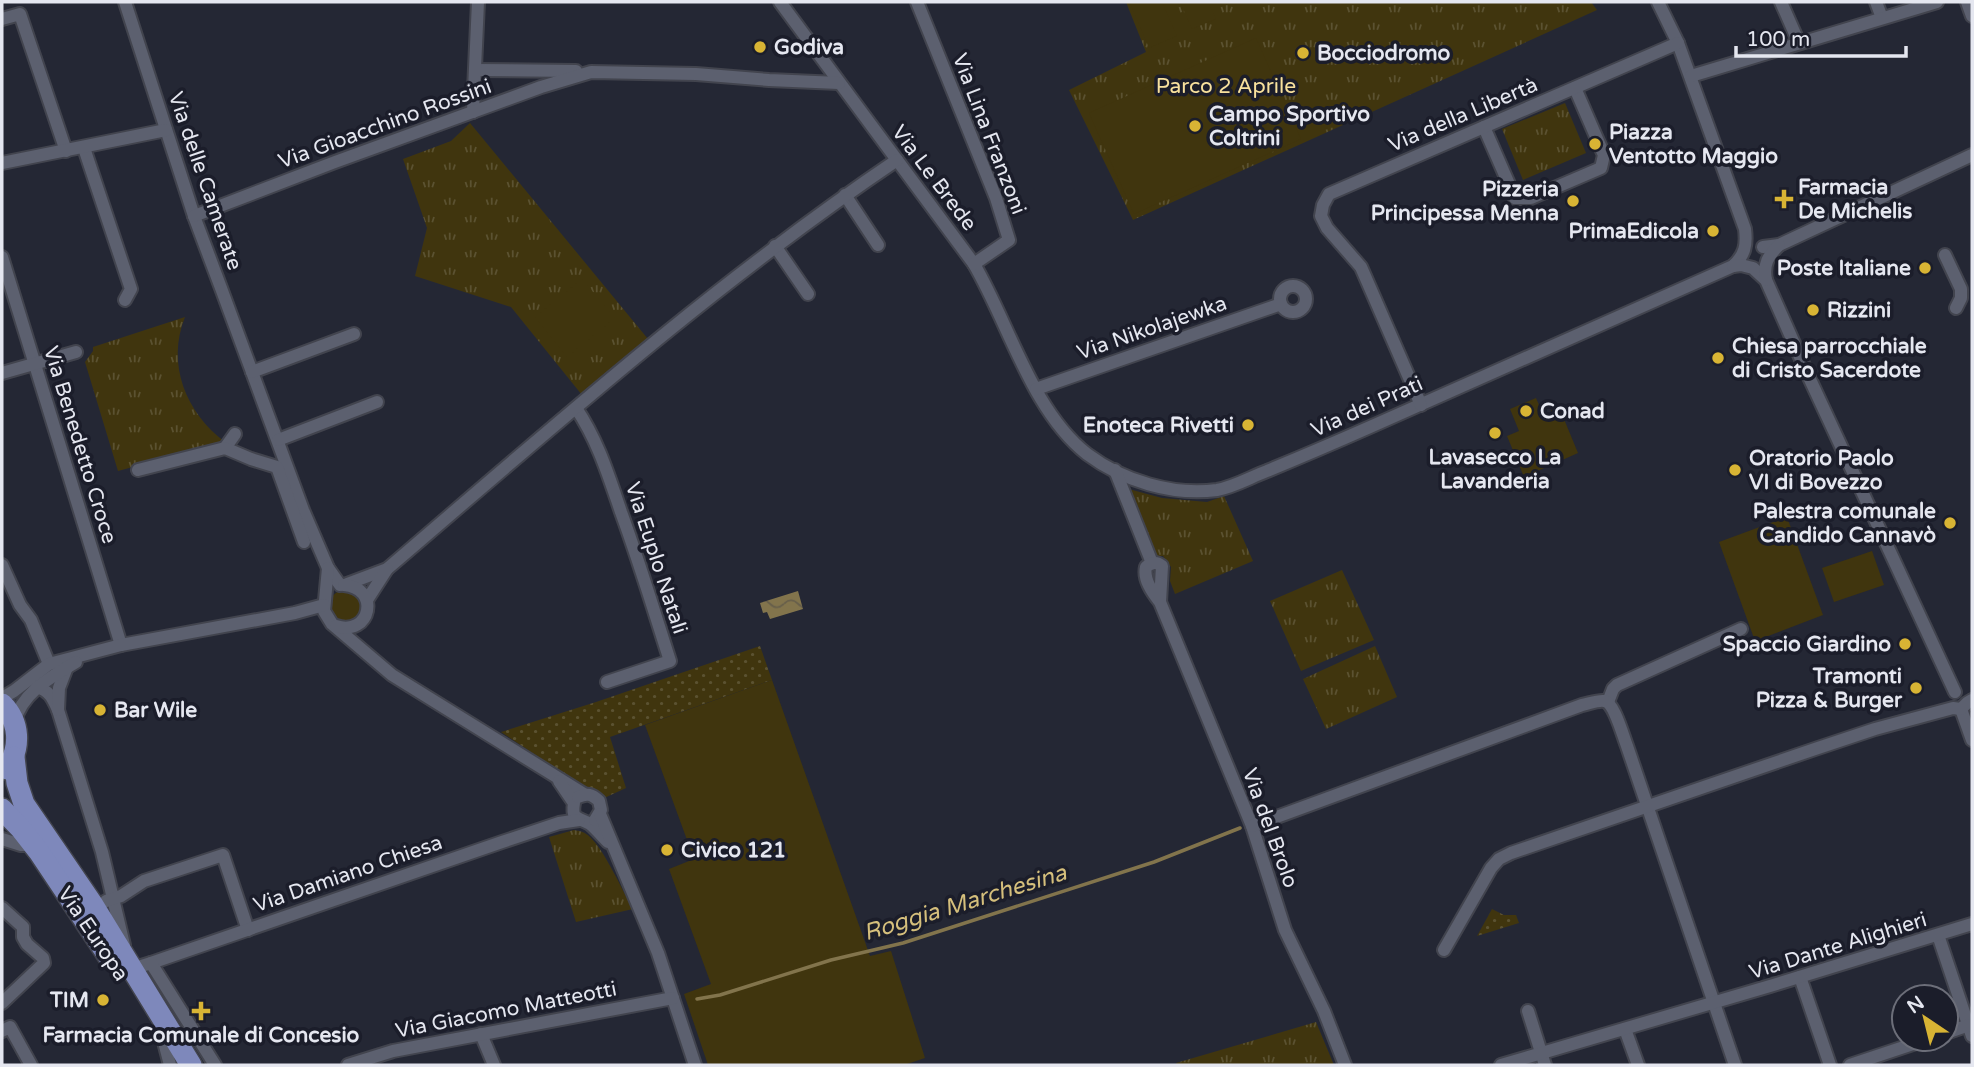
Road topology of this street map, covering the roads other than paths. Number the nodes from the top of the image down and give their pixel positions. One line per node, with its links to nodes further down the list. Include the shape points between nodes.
1 (125, 2): 22 (street, Via delle Camerate)
2 (478, 2): 15 (street)
3 (780, 2): 18 (street, Via Le Brede)
4 (917, 2): 37 (street, Via Lina Franzoni, via 1009,240)
5 (1658, 2): 13 (street)
6 (1782, 2): 14 (street)
7 (1876, 2): 11 (street)
8 (1937, 2): 11 (street)
9 (1967, 2): 10 (street)
10 (1972, 16)
11 (1882, 18): 14 (street)
12 (2, 19): 24 (street, via 20,14)
13 (1678, 43): 17 (street); 19 (street, Via della Libertà)
14 (1799, 43): 17 (street)
15 (476, 70): 16 (street, Via Gioacchino Rossini); 20 (street)
16 (591, 72): 18 (street, Via Gioacchino Rossini); 20 (street, Via Gioacchino Rossini)
17 (1691, 76): 30 (street)
18 (839, 83): 26 (street, Via Le Brede)
19 (1575, 88): 21 (street, Via della Libertà); 21 (street, via 1604,155 1601,168 1531,198 1515,198)
20 (473, 112): 29 (street, Via Gioacchino Rossini)
21 (1484, 127): 50 (street, Via della Libertà, via 1335,191 1323,205 1321,216 1360,267)
22 (166, 130): 23 (street); 29 (street, Via delle Camerate)
23 (84, 148): 24 (street); 40 (street, via 131,289)
24 (66, 151): 27 (street)
25 (1972, 155): 33 (street, Via dei Prati)
26 (897, 160): 28 (street); 37 (street, Via Le Brede)
27 (2, 163)
28 (845, 195): 31 (street); 32 (street)
29 (194, 216): 46 (street, Via delle Camerate)
30 (1745, 229): 33 (street); 36 (street)
31 (878, 245)
32 (775, 246): 39 (street); 51 (street)
33 (1764, 253): 36 (street, Via dei Prati, via 1760,267); 36 (street, Via dei Prati, via 1750,246); 38 (street)
34 (1945, 255): 42 (street, via 1961,289)
35 (2, 257): 45 (street, Via Benedetto Croce)
36 (1745, 261): 38 (street); 50 (street, Via dei Prati)
37 (974, 264): 48 (street, Via Le Brede)
38 (1766, 280): 76 (street)
39 (808, 294)
40 (125, 300)
41 (1281, 304): 48 (street, Via Nikolajewka)
42 (1956, 308)
43 (354, 334): 46 (street)
44 (76, 352): 45 (street)
45 (34, 364): 47 (street); 68 (street, Via Benedetto Croce)
46 (252, 372): 53 (street, Via delle Camerate)
47 (2, 373)
48 (1035, 389): 56 (street, Via dei Prati, via 1075,443)
49 (377, 402): 53 (street)
50 (1421, 405): 56 (street, Via dei Prati, via 1225,488 1165,488)
51 (576, 408): 60 (street); 73 (street, Via Euplo Natali, via 602,456 670,661)
52 (235, 434): 54 (street)
53 (278, 440): 59 (street, Via delle Camerate)
54 (225, 448): 55 (street); 57 (street, via 277,467)
55 (138, 470)
56 (1115, 470): 87 (street, Via del Brolo, via 1152,563 1162,566 1160,602)
57 (304, 542)
58 (2, 565): 71 (street)
59 (328, 568): 61 (street, Via delle Camerate); 63 (street, Via delle Camerate)
60 (387, 569): 61 (street); 62 (street)
61 (344, 585): 62 (street, Via delle Camerate, via 356,587); 63 (street, via 331,590)
62 (367, 600): 65 (street, via 367,613)
63 (324, 602): 64 (street); 66 (street, Via delle Camerate)
64 (295, 614): 66 (street); 68 (street)
65 (360, 623): 66 (street, via 346,628); 70 (street)
66 (333, 624): 70 (street)
67 (1741, 629): 78 (street, via 1617,685 1610,694)
68 (121, 645): 69 (street)
69 (88, 654): 71 (street); 72 (street)
70 (368, 654): 85 (street, via 392,675 556,778)
71 (49, 664): 75 (street)
72 (67, 667): 74 (street); 79 (street, via 59,688)
73 (607, 682)
74 (37, 687): 79 (street, via 50,694); 80 (street, via 22,703)
75 (2, 698)
76 (1962, 700): 81 (street); 83 (street)
77 (2, 704): 80 (main road)
78 (1610, 705): 83 (street); 87 (street, via 1604,700 1582,705)
79 (58, 710): 91 (street, via 102,852)
80 (15, 723): 82 (main road, Via Europa, via 17,740)
81 (1972, 740)
82 (8, 766): 91 (main road, Via Europa, via 33,820)
83 (1647, 806): 96 (street, via 1499,859); 101 (street)
84 (2, 809): 89 (main road, Via Europa)
85 (579, 810): 86 (street, via 593,821); 86 (street, via 595,797); 90 (street); 94 (street, Via Damiano Chiesa, via 559,823)
86 (600, 814): 90 (street)
87 (1252, 826): 118 (street, Via del Brolo, via 1285,930)
88 (2, 839): 89 (street)
89 (34, 845): 107 (main road, Via Europa)
90 (613, 847): 99 (street)
91 (103, 901): 94 (street, via 144,881 223,855); 97 (main road, Via Europa)
92 (2, 908): 100 (street, via 23,927 27,944 44,963)
93 (1972, 924): 95 (street, Via Dante Alighieri)
94 (248, 930): 97 (street, Via Damiano Chiesa)
95 (1938, 935): 98 (street, Via Dante Alighieri); 105 (street)
96 (1444, 950)
97 (137, 965): 113 (main road, Via Europa); 114 (street, Via Europa)
98 (1800, 977): 101 (street, Via Dante Alighieri); 122 (street)
99 (673, 998): 106 (street, Via Giacomo Matteotti); 117 (street)
100 (2, 1003)
101 (1714, 1003): 103 (street, Via Dante Alighieri); 121 (street)
102 (1528, 1011): 109 (street)
103 (1625, 1029): 109 (street, Via Dante Alighieri); 120 (street)
104 (2, 1031): 110 (street, via 10,1027)
105 (1970, 1031)
106 (481, 1034): 115 (street, Via Giacomo Matteotti); 116 (street)
107 (164, 1042): 111 (street); 112 (main road, Via Europa)
108 (1890, 1052): 123 (street)
109 (1543, 1059): 119 (street, Via Dante Alighieri)
110 (31, 1065)
111 (170, 1065)
112 (178, 1065)
113 (191, 1065)
114 (215, 1065)
115 (348, 1065)
116 (494, 1065)
117 (695, 1065)
118 (1345, 1065)
119 (1501, 1065)
120 (1638, 1065)
121 (1735, 1065)
122 (1830, 1065)
123 (1850, 1065)

